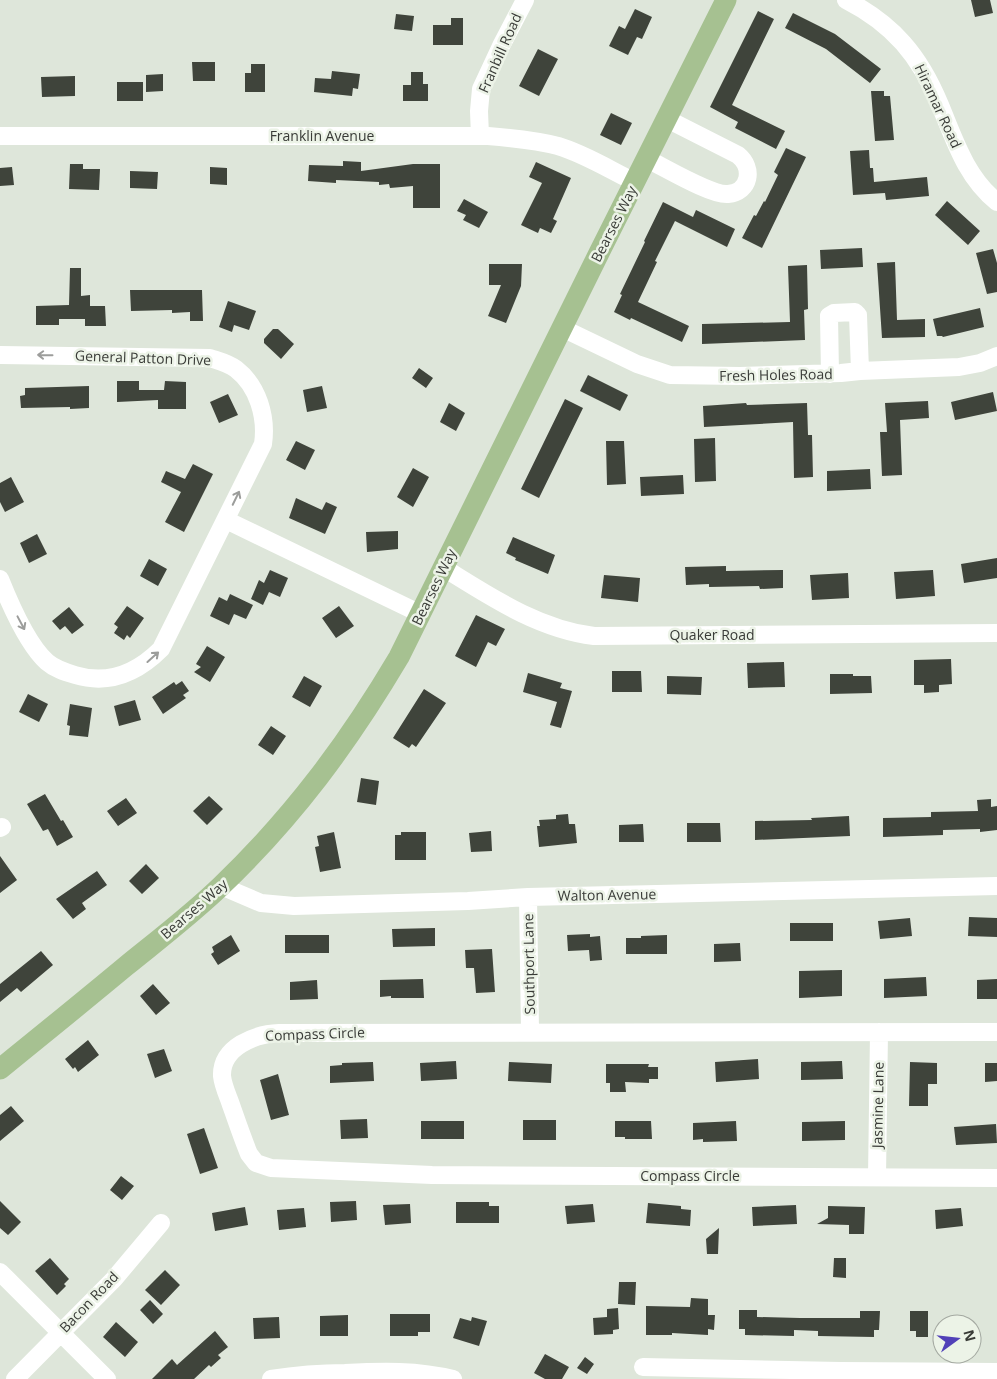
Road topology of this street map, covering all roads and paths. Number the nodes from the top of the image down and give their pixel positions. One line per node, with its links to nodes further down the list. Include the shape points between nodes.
1 (524, 0): 6 (street, Franbill Road, via 481,89)
2 (726, 0): 4 (main road, Bearses Way)
3 (856, 2): 9 (street, Hiramar Road, via 892,30 915,57 935,92 967,167 980,187)
4 (667, 119): 7 (main road, Bearses Way); 7 (street, via 744,160 748,180 740,191 718,194)
5 (0, 136): 6 (street, Franklin Avenue)
6 (480, 136): 8 (street, Franklin Avenue, via 558,146)
7 (647, 159): 8 (main road, Bearses Way)
8 (635, 182): 10 (main road, Bearses Way)
9 (997, 202)
10 (562, 328): 14 (street, Fresh Holes Road, via 637,364 670,375); 16 (main road, Bearses Way)
11 (0, 355): 15 (street, General Patton Drive, one-way to 11, via 263,444 265,431 256,394 235,368 210,358)
12 (997, 356): 13 (street, Fresh Holes Road, via 959,368)
13 (860, 371): 14 (street, Fresh Holes Road); 14 (street, via 858,316 855,312 834,313 829,316)
14 (830, 374)
15 (226, 520): 17 (street, General Patton Drive, one-way to 15, via 34,646 47,662 79,676 113,678 139,668 161,649); 18 (street)
16 (444, 568): 18 (main road, Bearses Way); 19 (street, Quaker Road, via 540,622 568,632 594,636)
17 (0, 579)
18 (421, 614): 20 (main road, Bearses Way, via 382,687 334,758 271,834)
19 (997, 633)
20 (221, 886): 22 (street, Walton Avenue, via 261,903 294,906); 26 (main road, Bearses Way)
21 (997, 886): 22 (street, Walton Avenue)
22 (528, 897): 23 (street, Southport Lane)
23 (530, 1031): 24 (street, Compass Circle); 27 (street, Compass Circle, via 270,1033 235,1048 224,1063 222,1078 249,1154 256,1164 271,1168 432,1175)
24 (879, 1032): 25 (street, Compass Circle); 27 (street, Jasmine Lane)
25 (997, 1032)
26 (0, 1069)
27 (877, 1177): 28 (street, Compass Circle)
28 (997, 1178)
29 (161, 1223): 31 (street, Bacon Road, via 114,1279)
30 (0, 1272): 31 (street)
31 (60, 1332): 34 (street, Bacon Road); 35 (street)
32 (643, 1367): 33 (street)
33 (997, 1372)
34 (16, 1379)
35 (107, 1379)
36 (271, 1379): 37 (street, via 382,1371)
37 (453, 1379)

